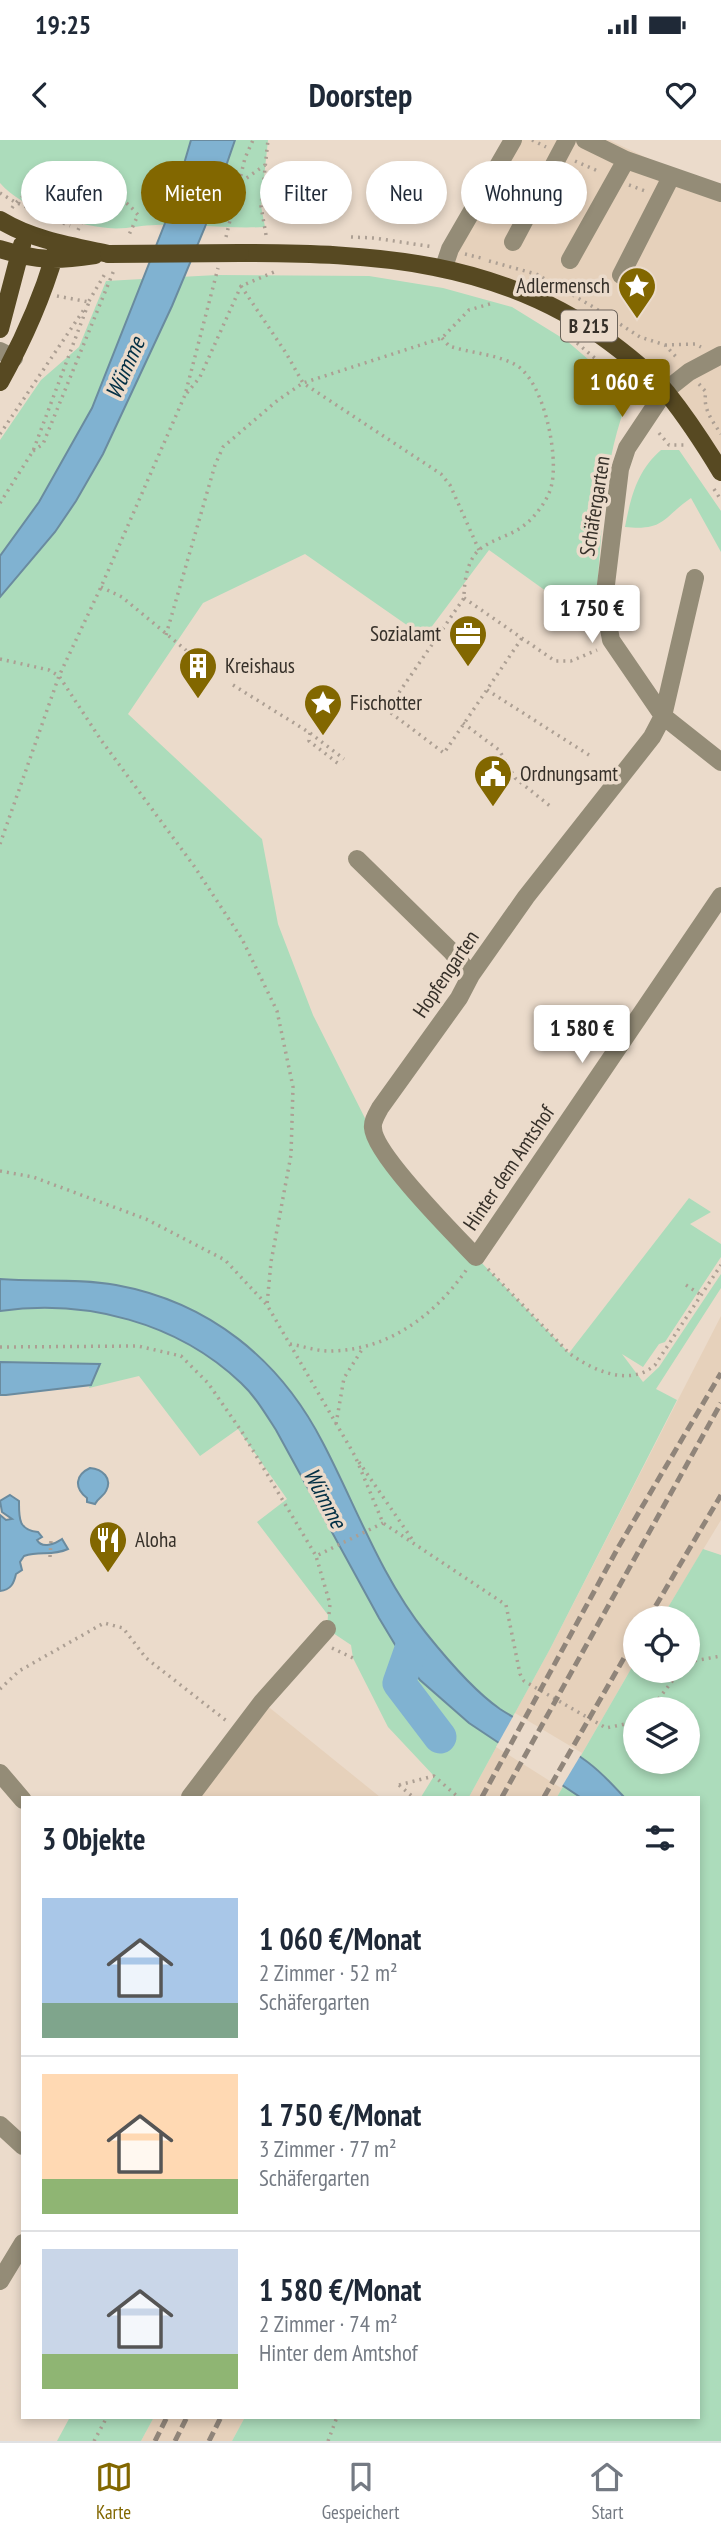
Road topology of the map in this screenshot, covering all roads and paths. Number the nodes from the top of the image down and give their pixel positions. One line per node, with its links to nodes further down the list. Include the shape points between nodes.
1 (253, 140): 7 (path)
2 (268, 140): 8 (path)
3 (513, 140): 32 (street)
4 (568, 140): 25 (street)
5 (585, 140): 6 (street)
6 (626, 160): 9 (street); 30 (street)
7 (244, 161)
8 (266, 161)
9 (671, 177): 11 (street); 35 (street)
10 (0, 192): 13 (path)
11 (721, 193)
12 (21, 198): 13 (path)
13 (15, 202): 15 (path)
14 (127, 202): 22 (path, via 138,215)
15 (21, 205)
16 (0, 220): 21 (main road, B 215)
17 (64, 224): 18 (path, via 78,230)
18 (81, 224)
19 (230, 224): 24 (path)
20 (264, 224): 23 (path)
21 (25, 233): 27 (main road, B 215); 28 (main road)
22 (128, 237)
23 (266, 237)
24 (226, 240)
25 (513, 243)
26 (0, 249): 28 (main road, B 215)
27 (56, 252): 28 (main road, B 215); 29 (main road, B 215); 44 (main road)
28 (20, 255): 40 (main road)
29 (113, 257): 32 (main road, B 215, bridge, via 240,253 371,256); 55 (path, via 43,444)
30 (570, 260)
31 (219, 263): 50 (path)
32 (444, 267): 49 (main road, B 215, via 498,282 586,324 634,360)
33 (279, 269): 36 (path)
34 (106, 272): 39 (path)
35 (621, 275)
36 (242, 286): 48 (path); 50 (path, via 200,377)
37 (489, 297): 41 (path, via 501,302 468,310)
38 (65, 298): 39 (path)
39 (89, 302): 52 (path); 55 (path)
40 (0, 329)
41 (442, 338): 48 (path); 60 (path, via 449,346 505,361 523,371 544,408 551,442 552,484 546,499 526,524)
42 (571, 339): 51 (path, via 616,376)
43 (652, 340): 45 (path, via 665,345 695,344)
44 (7, 355): 47 (main road)
45 (719, 355): 46 (street, Schäfergarten)
46 (689, 372): 49 (street, Schäfergarten); 53 (path, via 706,393 709,415)
47 (0, 382)
48 (303, 383): 60 (path, via 441,474); 64 (path, via 223,447)
49 (665, 391): 51 (street, Schäfergarten); 56 (main road, B 215)
50 (185, 395): 62 (path)
51 (646, 416): 54 (path, via 669,445); 66 (street, Schäfergarten, via 620,470 604,601)
52 (0, 434)
53 (721, 434)
54 (684, 445)
55 (33, 452): 59 (path)
56 (721, 472)
57 (714, 489): 58 (path)
58 (721, 500)
59 (0, 503)
60 (480, 550): 63 (path, via 464,579)
61 (695, 578): 72 (street, Hopfengarten)
62 (101, 587): 64 (path, via 122,597); 69 (path)
63 (464, 598): 65 (path); 73 (path, via 387,710 444,753)
64 (166, 635): 67 (path)
65 (522, 638): 66 (path, via 555,662 571,661); 71 (path)
66 (611, 640): 72 (street, Schäfergarten)
67 (193, 656)
68 (0, 659): 69 (path)
69 (59, 676): 80 (path); 89 (path, via 242,939 277,1011 293,1087 291,1155)
70 (233, 685): 74 (path)
71 (486, 690): 73 (path); 75 (path)
72 (663, 716): 77 (street, Schäfergarten); 83 (street, Hopfengarten, via 652,737)
73 (464, 723): 79 (path, via 499,750 515,778)
74 (310, 733): 76 (path); 78 (path, via 309,741)
75 (589, 755)
76 (344, 759)
77 (721, 762)
78 (340, 765)
79 (550, 806)
80 (0, 844)
81 (357, 859): 83 (street)
82 (721, 895): 85 (street, Hinter dem Amtshof)
83 (471, 975): 85 (street, Hopfengarten, via 380,1108 373,1129 376,1140 415,1193)
84 (0, 1171): 89 (path, via 33,1177 146,1219 225,1260)
85 (476, 1257): 88 (path, via 569,1353 606,1373 627,1376 648,1371); 92 (path, via 438,1306 411,1327)
86 (721, 1265): 88 (path)
87 (686, 1285): 88 (path)
88 (701, 1295)
89 (267, 1305): 90 (path)
90 (290, 1344): 92 (path, via 330,1352); 93 (path)
91 (0, 1347): 98 (path, via 138,1346 181,1356 208,1383 242,1432)
92 (363, 1348): 93 (path, via 345,1378)
93 (337, 1424): 94 (path)
94 (355, 1456): 95 (path); 97 (path)
95 (380, 1524): 97 (path); 98 (path)
96 (51, 1541): 99 (path)
97 (415, 1544): 106 (path, via 506,1605 524,1681 607,1728)
98 (316, 1556): 100 (path, via 330,1604)
99 (50, 1558)
100 (327, 1629): 107 (street)
101 (721, 1656): 102 (path)
102 (700, 1660)
103 (671, 1683): 105 (path)
104 (0, 1689): 107 (path, via 19,1671 104,1623 123,1628 146,1658)
105 (660, 1697)
106 (623, 1725)
107 (240, 1731): 109 (street)
108 (0, 1773): 112 (street)
109 (191, 1796)
110 (412, 1796): 111 (path, via 399,1784 434,1776)
111 (457, 1796)
112 (21, 1798)
113 (0, 2125): 114 (street)
114 (21, 2144)
115 (21, 2246): 116 (street)
116 (0, 2281)
117 (106, 2419): 119 (path)
118 (336, 2419): 120 (path)
119 (94, 2441)
120 (328, 2441)

